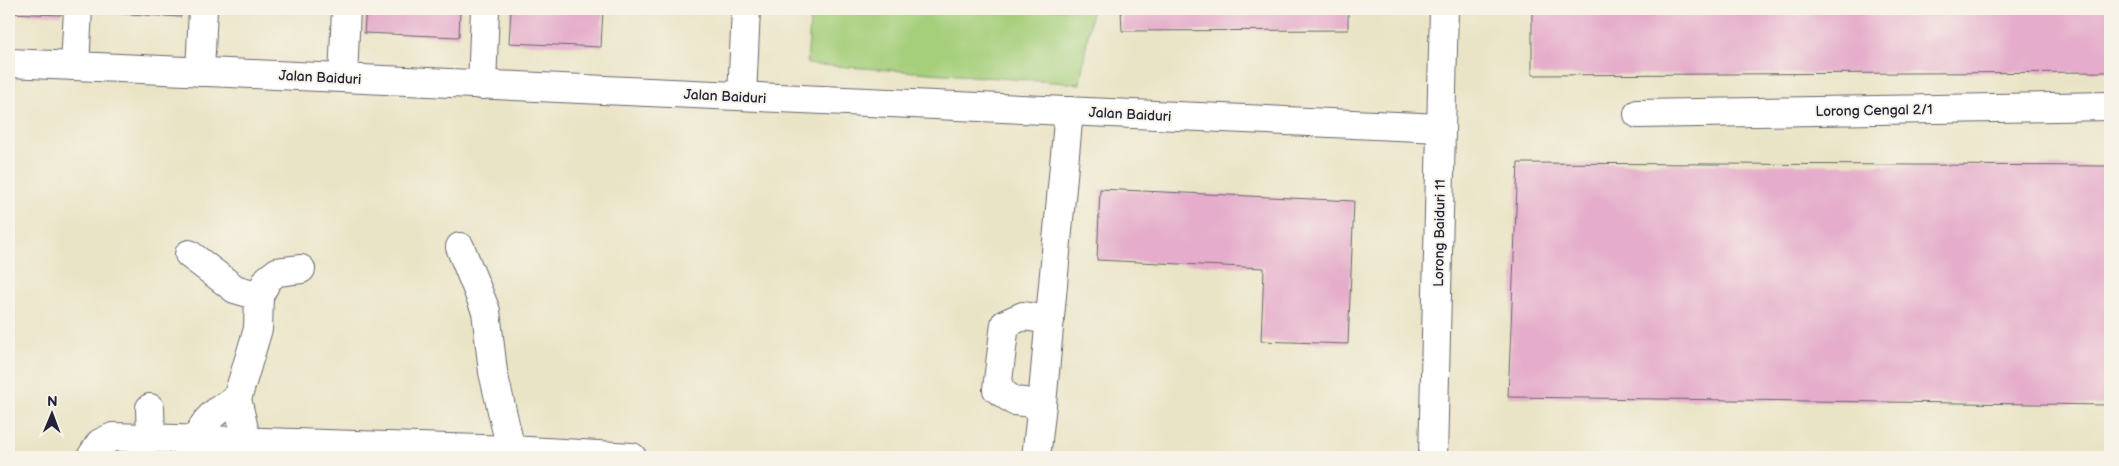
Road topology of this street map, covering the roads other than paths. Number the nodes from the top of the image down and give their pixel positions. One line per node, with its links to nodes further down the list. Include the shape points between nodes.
1 (78, 9): 8 (street)
2 (203, 9): 9 (street)
3 (346, 9): 10 (street)
4 (485, 9): 11 (street)
5 (746, 9): 12 (street)
6 (1444, 9): 16 (street, Lorong Baiduri 11)
7 (9, 63): 8 (street, Jalan Baiduri)
8 (75, 66): 9 (street, Jalan Baiduri)
9 (200, 72): 10 (street, Jalan Baiduri)
10 (343, 78): 11 (street, Jalan Baiduri)
11 (482, 84): 12 (street, Jalan Baiduri)
12 (742, 96): 14 (street, Jalan Baiduri)
13 (2110, 106): 15 (street, Lorong Cengal 2/1)
14 (1069, 111): 16 (street, Jalan Baiduri); 21 (street)
15 (1638, 114)
16 (1441, 128): 33 (street, Lorong Baiduri 11)
17 (460, 247): 28 (street, via 486,311 493,372)
18 (189, 254): 20 (street, via 235,289)
19 (301, 269): 20 (street, via 277,272 268,279)
20 (259, 296): 22 (street, via 258,329)
21 (1050, 320): 23 (street); 23 (street, via 1023,316 1005,324 997,389 1014,401)
22 (237, 398): 26 (street, via 202,426); 27 (street)
23 (1042, 404): 32 (street)
24 (150, 408): 25 (street)
25 (151, 439): 26 (street); 30 (street, via 113,437 100,443)
26 (197, 440): 27 (street)
27 (247, 442): 28 (street)
28 (511, 450): 29 (street)
29 (550, 455): 31 (street)
30 (91, 457)
31 (632, 457)
32 (1036, 457)
33 (1433, 457)

